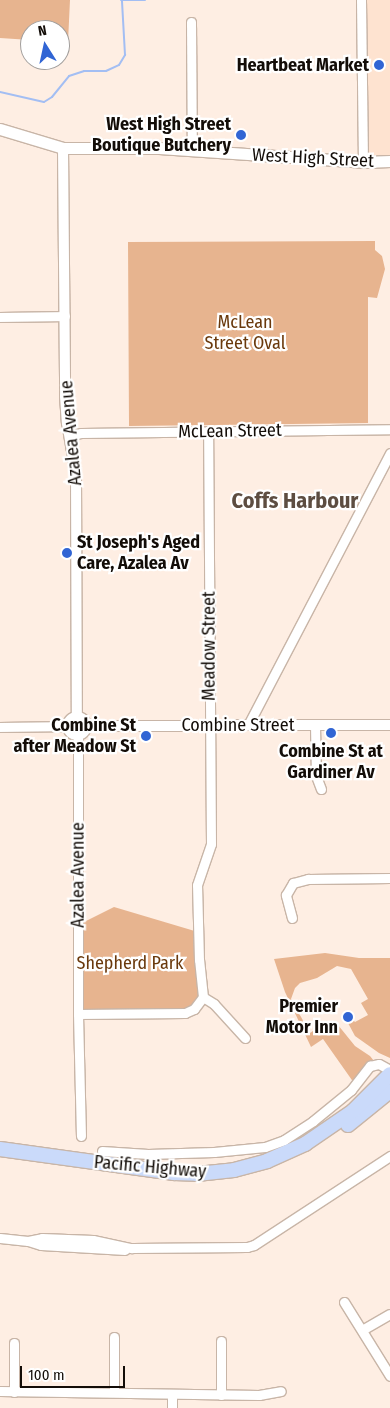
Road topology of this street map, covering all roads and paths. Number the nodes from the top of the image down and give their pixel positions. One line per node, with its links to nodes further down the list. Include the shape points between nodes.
1 (362, 0): 7 (street)
2 (191, 22): 5 (street)
3 (0, 129): 4 (main road, West High Street)
4 (63, 148): 5 (main road, West High Street); 8 (street, Azalea Avenue)
5 (192, 150): 7 (main road, West High Street)
6 (390, 161): 7 (main road, West High Street)
7 (363, 162)
8 (65, 316): 9 (street); 12 (street, Azalea Avenue, via 65,396)
9 (0, 317)
10 (390, 429): 11 (street, McLean Street)
11 (208, 432): 12 (street, McLean Street); 15 (street, Meadow Street)
12 (70, 435): 14 (street, Azalea Avenue, via 76,474)
13 (390, 453): 16 (street)
14 (77, 718): 19 (street); 20 (street, via 84,720)
15 (210, 725): 16 (street, Combine Street); 20 (street, Combine Street); 26 (street, Meadow Street, via 211,844 197,885)
16 (248, 725): 17 (street, Combine Street)
17 (315, 725): 18 (street, Combine Street); 23 (street, via 316,776)
18 (390, 725)
19 (68, 726): 21 (street); 22 (street)
20 (86, 726): 22 (street)
21 (0, 727)
22 (78, 735): 27 (street, Azalea Avenue)
23 (321, 789)
24 (390, 878): 25 (street, via 308,879 293,883 286,895)
25 (292, 918)
26 (203, 998): 27 (street, via 184,1013); 28 (street, via 214,1004)
27 (78, 1014): 32 (street, Azalea Avenue)
28 (245, 1038)
29 (390, 1070): 34 (street, via 379,1064 370,1066 351,1090 313,1121 284,1140 264,1147 140,1154)
30 (390, 1074): 33 (highway, Pacific Highway, via 352,1111 312,1139 280,1156 234,1170 210,1174 174,1173)
31 (390, 1091): 36 (highway, Pacific Highway, via 316,1148 269,1170 232,1180 211,1183 168,1181)
32 (81, 1136)
33 (0, 1149)
34 (102, 1151)
35 (390, 1156): 37 (street, via 254,1245 240,1249 132,1248 93,1240)
36 (0, 1158)
37 (0, 1238)
38 (344, 1302): 40 (street)
39 (390, 1314): 40 (street)
40 (362, 1330): 44 (street)
41 (114, 1337): 48 (street)
42 (221, 1342): 50 (street)
43 (14, 1343): 47 (street)
44 (390, 1376)
45 (0, 1391): 47 (street)
46 (281, 1391): 50 (street, via 259,1395)
47 (14, 1392): 48 (street)
48 (114, 1392): 49 (street)
49 (172, 1395): 50 (street); 51 (street)
50 (221, 1395)
51 (172, 1408)

